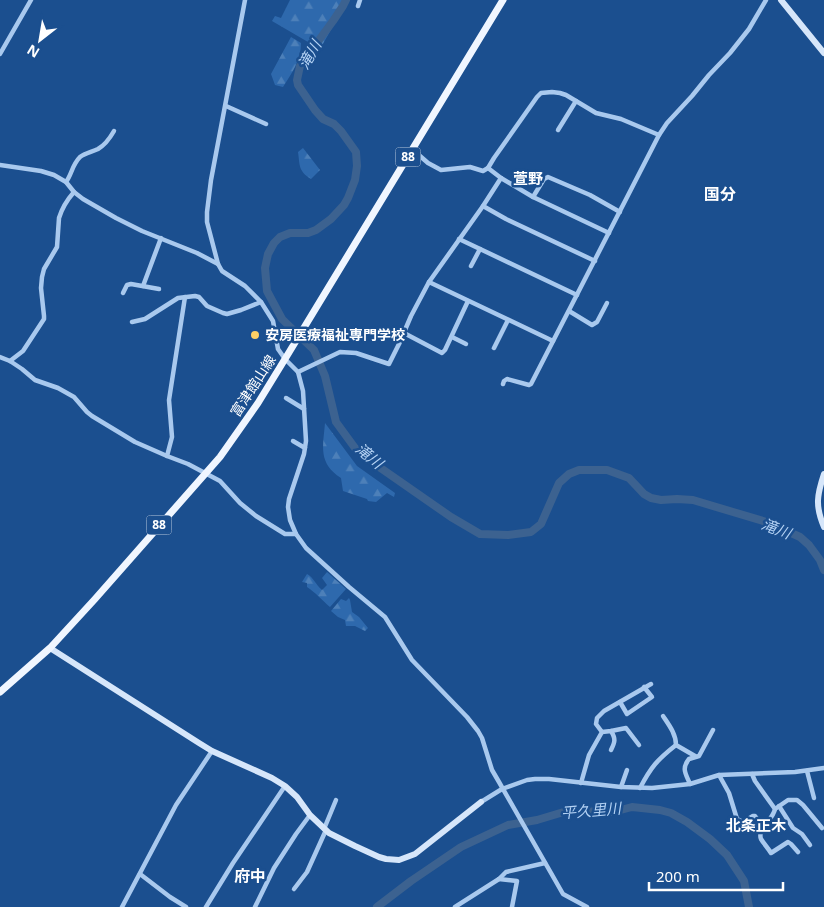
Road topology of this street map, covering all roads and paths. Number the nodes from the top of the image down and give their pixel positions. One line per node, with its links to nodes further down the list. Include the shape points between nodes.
1 (31, 0): 9 (street)
2 (245, 0): 11 (street)
3 (360, 0): 7 (street)
4 (503, 0): 16 (main road, 富津館山線 / 88)
5 (766, 0): 15 (street, via 749,29)
6 (781, 0): 8 (street)
7 (358, 6)
8 (824, 53)
9 (0, 54)
10 (576, 101): 13 (street); 15 (street, via 596,113); 18 (street, via 560,93 541,93)
11 (226, 106): 12 (street); 30 (street, via 207,212)
12 (266, 124)
13 (558, 130)
14 (114, 131): 20 (street, via 99,149 79,158)
15 (660, 135): 24 (street)
16 (412, 149): 18 (street, via 440,170 470,167 483,171); 50 (main road, 富津館山線 / 88)
17 (0, 165): 20 (street, via 41,171)
18 (488, 168): 19 (street)
19 (501, 178): 22 (street); 23 (street)
20 (66, 182): 21 (street)
21 (74, 192): 26 (street, via 116,218); 51 (street, via 60,213 58,247 42,277 44,319 24,351)
22 (533, 196): 24 (street, via 548,177); 25 (street)
23 (483, 206): 27 (street); 29 (street)
24 (620, 212): 25 (street)
25 (609, 234): 29 (street)
26 (161, 238): 30 (street); 33 (street)
27 (459, 239): 28 (street); 32 (street)
28 (480, 249): 31 (street); 36 (street)
29 (595, 261): 36 (street)
30 (218, 264): 39 (street, via 222,271 245,286)
31 (471, 266)
32 (429, 282): 38 (street); 44 (street)
33 (143, 286): 34 (street); 35 (street, via 127,285)
34 (159, 289)
35 (123, 293)
36 (577, 295): 41 (street)
37 (185, 297): 39 (street, via 199,297 207,306 227,314); 43 (street, via 145,319); 58 (street, via 170,400 172,437)
38 (468, 301): 42 (street); 45 (street)
39 (261, 302): 50 (street, via 273,321 276,344)
40 (607, 303): 41 (street, via 597,322 592,324)
41 (569, 311): 46 (street)
42 (508, 320): 46 (street); 48 (street)
43 (132, 322)
44 (404, 333): 45 (street, via 442,353); 52 (street, via 389,364 356,353 340,352)
45 (452, 337): 47 (street)
46 (553, 341): 53 (street, via 529,386 507,380)
47 (466, 344)
48 (494, 348)
49 (0, 357): 51 (street)
50 (285, 359): 52 (street); 59 (main road, 富津館山線 / 88, via 236,436)
51 (10, 361): 58 (street, via 35,380 74,397 92,416 135,442)
52 (298, 372): 55 (street)
53 (503, 384)
54 (286, 398): 55 (street)
55 (304, 409): 57 (street)
56 (293, 441): 57 (street)
57 (305, 448): 62 (street, via 288,507)
58 (167, 456): 59 (street)
59 (206, 473): 62 (street, via 220,481 256,516 285,534); 63 (main road, 富津館山線 / 88)
60 (824, 474): 61 (street, via 817,499)
61 (824, 527)
62 (296, 534): 86 (street, via 306,548 385,617 412,660 467,717 482,738 492,770)
63 (50, 648): 66 (main road, 富津館山線 / 88); 75 (street)
64 (651, 684): 65 (street)
65 (644, 687): 67 (street); 67 (street, via 652,697 627,714)
66 (0, 692)
67 (620, 702): 71 (street, via 597,718 596,724)
68 (663, 716): 73 (street, via 676,738)
69 (712, 730): 76 (street)
70 (611, 731): 71 (street); 72 (street, via 626,728); 74 (street, via 615,738)
71 (602, 732): 82 (street, via 589,755)
72 (639, 745)
73 (676, 745): 76 (street); 87 (street, via 654,765)
74 (611, 750)
75 (212, 751): 84 (street); 99 (street, via 176,805)
76 (696, 757): 83 (street, via 684,766)
77 (824, 768): 79 (street)
78 (627, 770): 85 (street)
79 (807, 771): 80 (street); 88 (street)
80 (752, 774): 81 (street); 91 (street)
81 (719, 775): 83 (street); 93 (street, via 737,819 743,822 755,816)
82 (581, 783): 85 (street); 86 (street, via 542,778)
83 (690, 784): 87 (street)
84 (285, 786): 92 (street); 104 (street)
85 (621, 787): 87 (street)
86 (502, 788): 90 (street); 98 (street)
87 (640, 788)
88 (814, 798)
89 (336, 800): 95 (street)
90 (481, 802): 95 (street, via 415,854 399,860 379,857)
91 (777, 808): 93 (street); 94 (street, via 788,800 797,800); 96 (street)
92 (310, 814): 95 (street); 105 (street, via 274,868)
93 (764, 828): 97 (street, via 761,839 772,853 788,842)
94 (822, 828)
95 (325, 830): 101 (street, via 306,872)
96 (810, 845)
97 (798, 852)
98 (545, 863): 100 (street, via 506,872); 108 (street, via 563,894)
99 (140, 874): 102 (street); 103 (street)
100 (499, 878): 106 (street); 107 (street, via 517,880)
101 (294, 889)
102 (122, 907)
103 (186, 907)
104 (206, 907)
105 (255, 907)
106 (455, 907)
107 (512, 907)
108 (587, 907)

